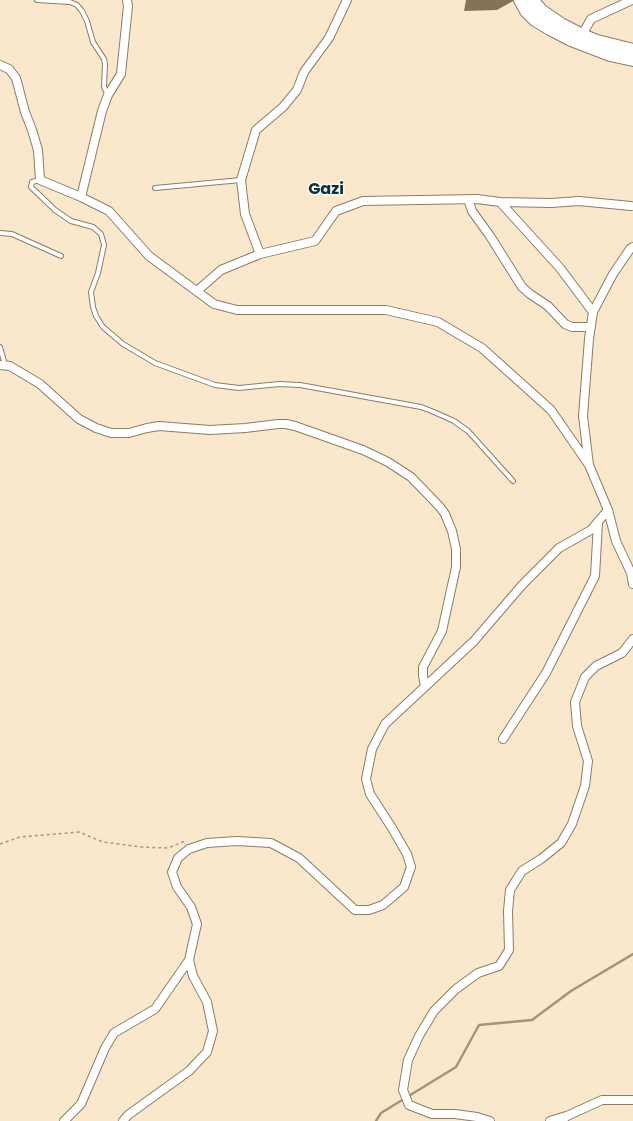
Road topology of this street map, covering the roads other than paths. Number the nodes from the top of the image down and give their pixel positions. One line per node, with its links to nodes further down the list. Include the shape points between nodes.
1 (37, 0): 11 (lane, via 70,2 82,11 93,42 104,58 104,90)
2 (127, 0): 11 (street, via 121,74)
3 (347, 0): 13 (street, via 329,38 304,72 297,90 283,107 256,130)
4 (520, 0): 9 (main road, via 530,16 550,30 610,55)
5 (532, 0): 7 (main road, via 542,11)
6 (632, 0): 7 (street, via 591,20)
7 (582, 35): 8 (main road)
8 (633, 50)
9 (633, 60)
10 (0, 65): 12 (street, via 13,72 19,86 38,150)
11 (108, 95): 15 (street)
12 (40, 180): 15 (street); 29 (lane, via 32,182 31,187 50,206 71,221 93,226 101,234 104,245 91,292 93,307 103,327 123,344 155,363 215,385 239,388 279,384 300,385 421,407 454,421 468,431)
13 (241, 180): 14 (lane); 21 (street, via 245,214)
14 (155, 188)
15 (81, 197): 23 (street, via 109,211 150,256)
16 (468, 199): 17 (street); 21 (street, via 363,201 336,211 316,241); 25 (street, via 472,211 522,287 548,306 565,324 572,327)
17 (500, 202): 18 (street, via 579,201); 24 (street, via 560,268)
18 (631, 206)
19 (0, 233): 22 (lane, via 12,234)
20 (633, 247): 24 (street, via 613,274)
21 (260, 254): 23 (street, via 221,270)
22 (60, 256)
23 (197, 291): 28 (street, via 214,304 237,310 386,310 438,322 482,348 551,410)
24 (593, 312): 25 (street)
25 (591, 327): 28 (street, via 583,416)
26 (0, 347): 27 (lane)
27 (3, 365): 34 (street, via 10,366 40,384 79,419 111,433 129,433 159,426 210,430 286,424 363,450 411,477 443,510 456,549 456,567 442,631 423,667)
28 (589, 465): 30 (street)
29 (513, 481)
30 (608, 510): 31 (street); 32 (street, via 616,541)
31 (598, 523): 34 (street, via 591,530 559,548 523,584 474,641); 35 (street, via 595,576 546,673)
32 (633, 584)
33 (633, 639): 41 (street, via 622,653 596,666 585,676 575,702 577,726 588,761 585,786 572,824 561,842 542,859 522,871 510,890 509,950 498,966 478,973 456,989 434,1011 408,1060 403,1090 409,1105 432,1114 455,1114)
34 (425, 686): 36 (street, via 385,724 372,749 366,779 370,794 407,854 411,867 404,887 383,904 369,910 355,910 300,858 271,843 208,843 189,849 178,858 172,872 197,924)
35 (504, 739)
36 (189, 960): 39 (street, via 155,1009 114,1033 81,1104); 40 (street, via 193,976 207,1002 213,1031 207,1052 189,1071)
37 (633, 1100): 38 (street, via 602,1100)
38 (564, 1118): 42 (street)
39 (64, 1121)
40 (123, 1121)
41 (490, 1121)
42 (550, 1121)

